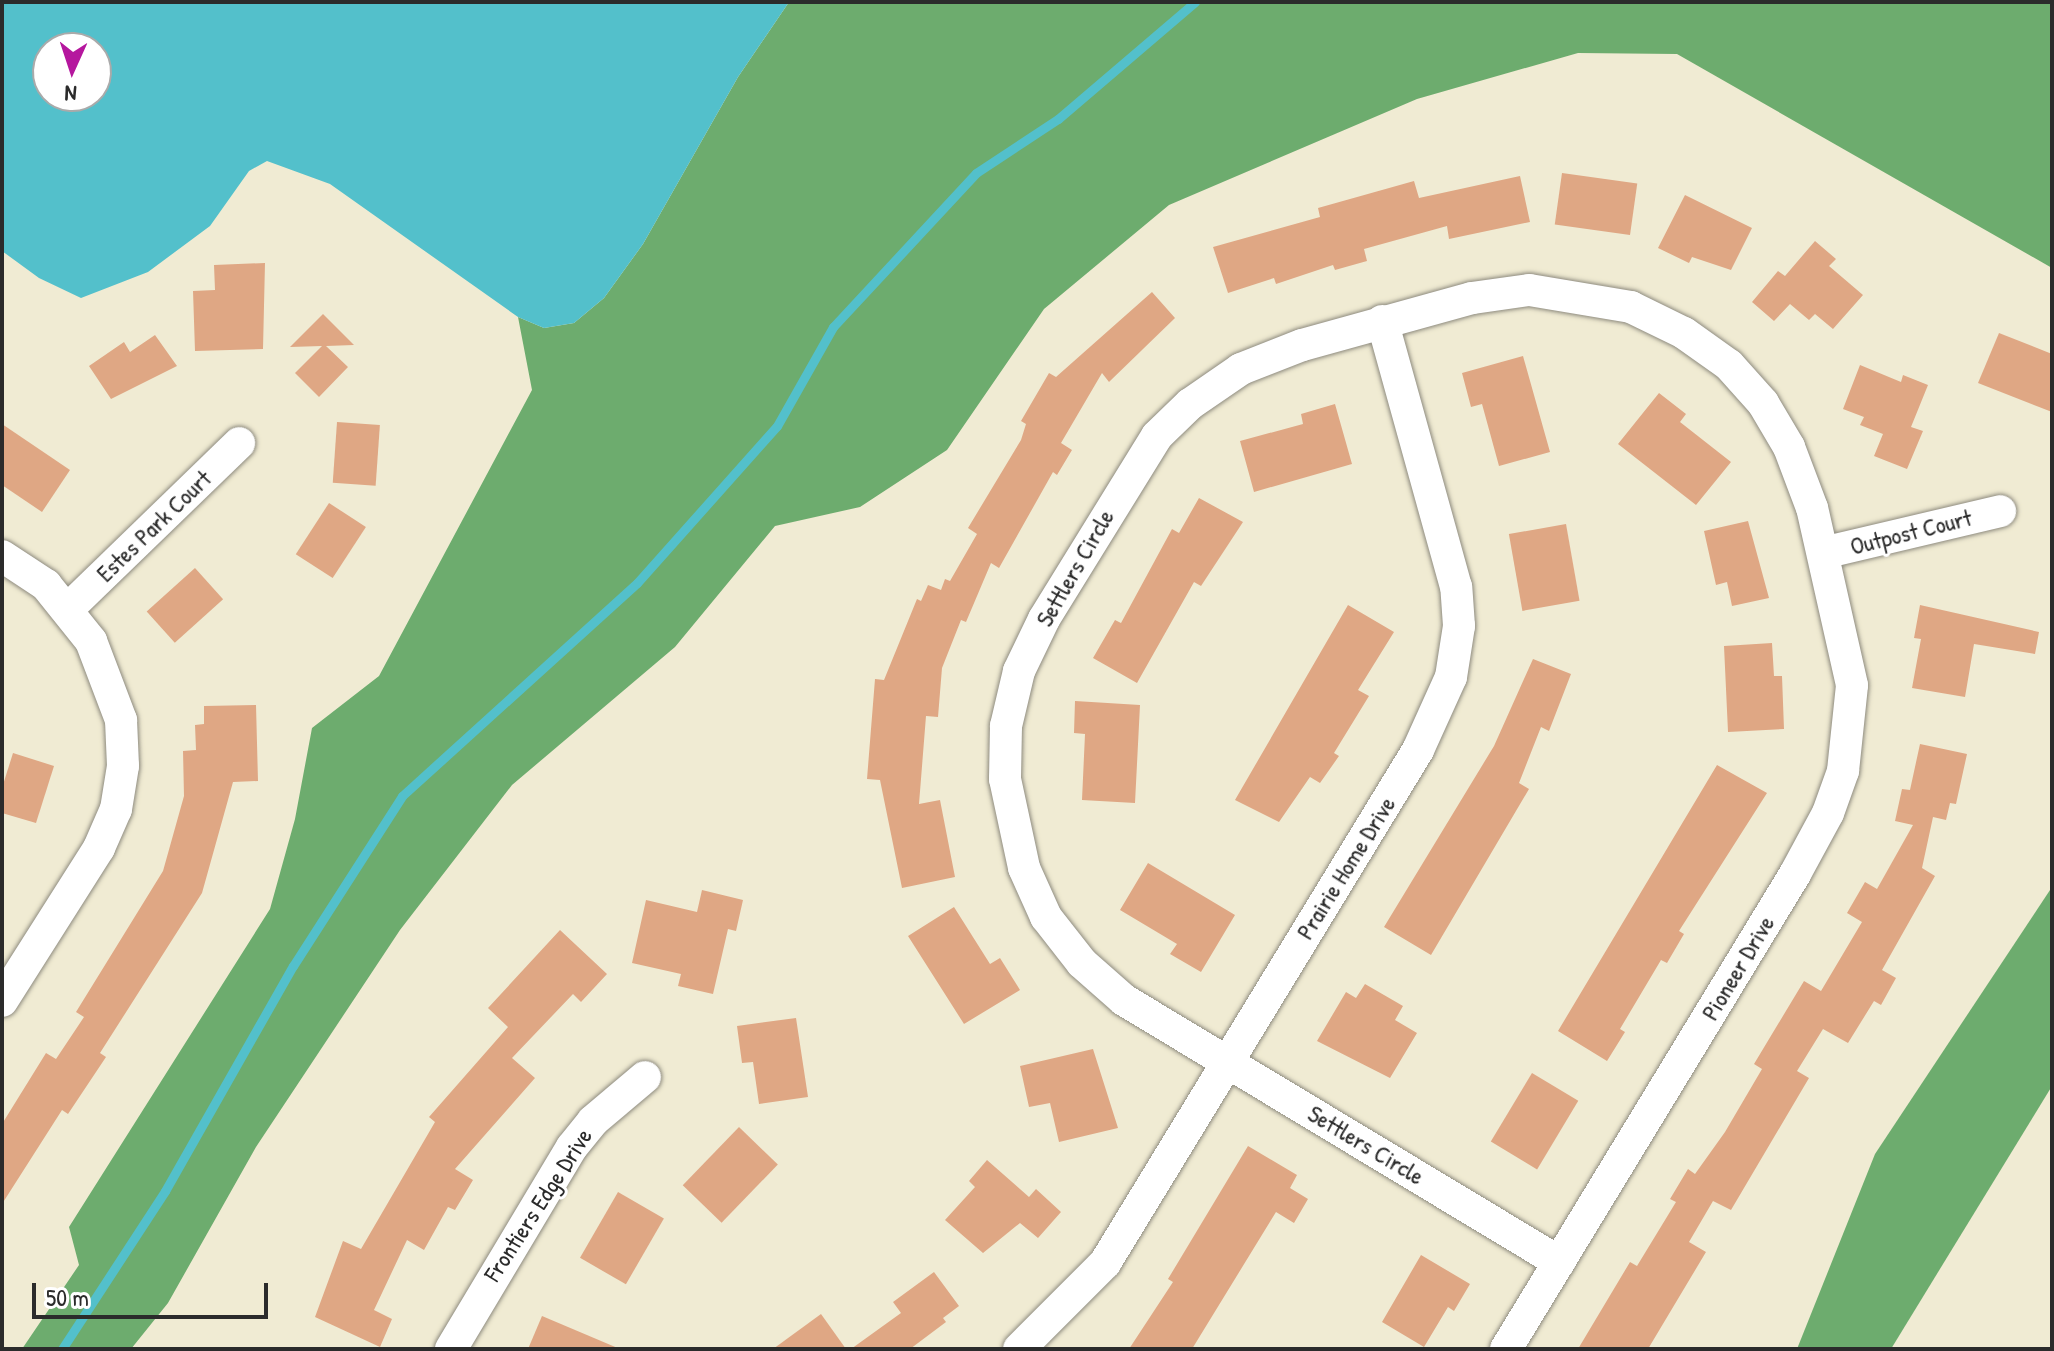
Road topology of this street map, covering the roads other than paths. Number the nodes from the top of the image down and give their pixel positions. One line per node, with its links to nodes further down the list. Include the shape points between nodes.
1 (1382, 321): 4 (street, Settlers Circle, via 1529,290 1631,307 1684,333 1729,365 1763,403 1789,447); 8 (street, Prairie Home Drive, via 1456,587 1459,626 1451,677 1418,750); 8 (street, Settlers Circle, via 1241,369 1190,404 1157,436 1044,619 1019,671 1006,726 1009,818 1046,917 1082,963 1124,1000)
2 (239, 443): 6 (street, Estes Park Court)
3 (2000, 511): 4 (street, Outpost Court)
4 (1823, 553): 10 (street, Pioneer Drive, via 1852,685 1843,771 1828,813)
5 (2, 556): 6 (street, via 46,585)
6 (69, 608): 7 (street, via 91,641 121,720 121,781 99,848)
7 (2, 1001)
8 (1227, 1061): 10 (street, Settlers Circle); 12 (street, Prairie Home Drive, via 1105,1263)
9 (645, 1077): 11 (street, Frontiers Edge Drive, via 593,1121 572,1147)
10 (1559, 1262): 13 (street, Pioneer Drive)
11 (451, 1349)
12 (1019, 1349)
13 (1506, 1349)

